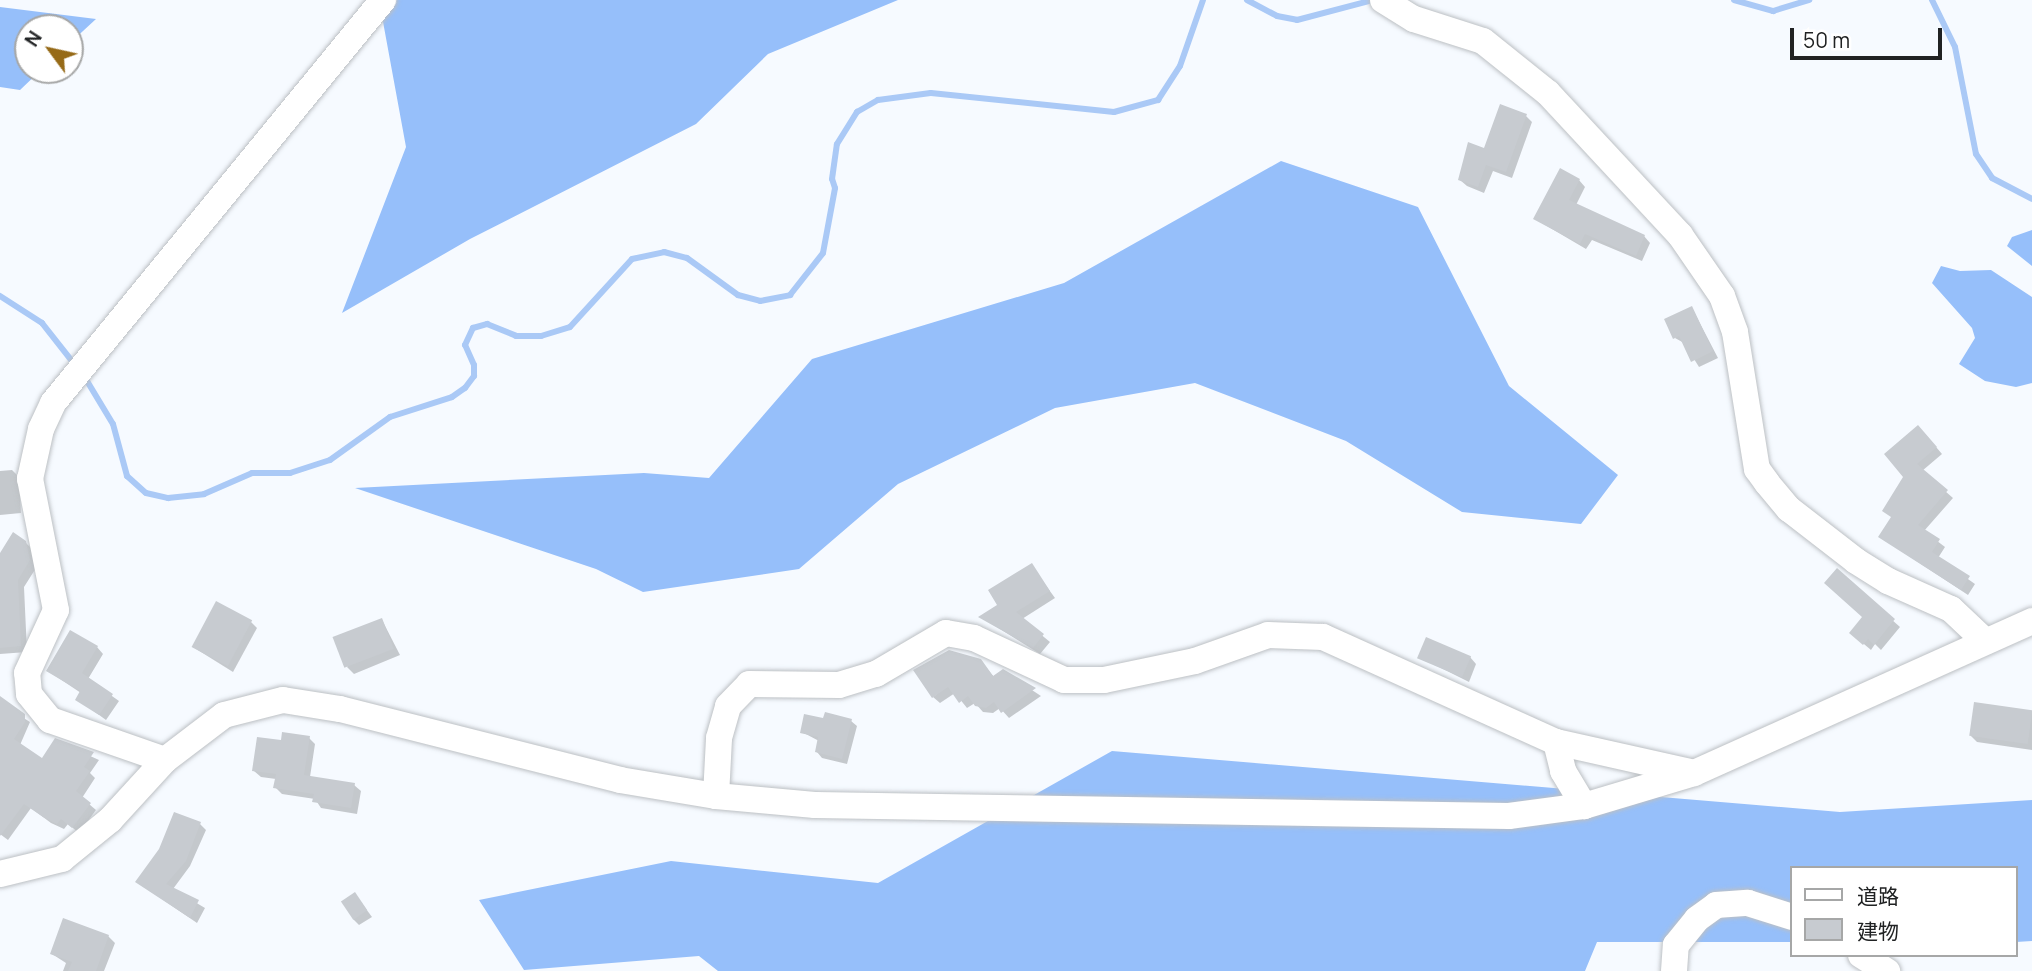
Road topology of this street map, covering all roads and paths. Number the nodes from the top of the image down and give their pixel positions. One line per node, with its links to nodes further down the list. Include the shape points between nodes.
1 (383, 0): 6 (street, via 53,403 41,429 30,480 56,610 27,673 29,694 50,720)
2 (1382, 0): 4 (street, via 1414,19 1483,41 1548,93 1702,260 1735,332 1757,469 1767,483 1789,509 1856,561 1951,609)
3 (2032, 621): 4 (street)
4 (1985, 641): 7 (street)
5 (1556, 742): 7 (street); 8 (street, via 1323,637 1268,635 1195,661 1104,680 1064,680 974,639 946,633 876,674 839,685 749,684 728,706 719,738); 9 (street, via 1563,771)
6 (165, 760): 8 (street, via 224,715 283,700 340,709 620,780); 10 (street, via 110,820 62,859)
7 (1694, 773): 9 (street)
8 (716, 796): 9 (street, via 815,805 1394,816 1509,816)
9 (1584, 806)
10 (0, 874)
11 (1790, 916): 13 (street, via 1748,902 1716,905 1697,919 1676,945)
12 (1864, 957): 14 (street)
13 (1674, 971)
14 (1887, 971)

